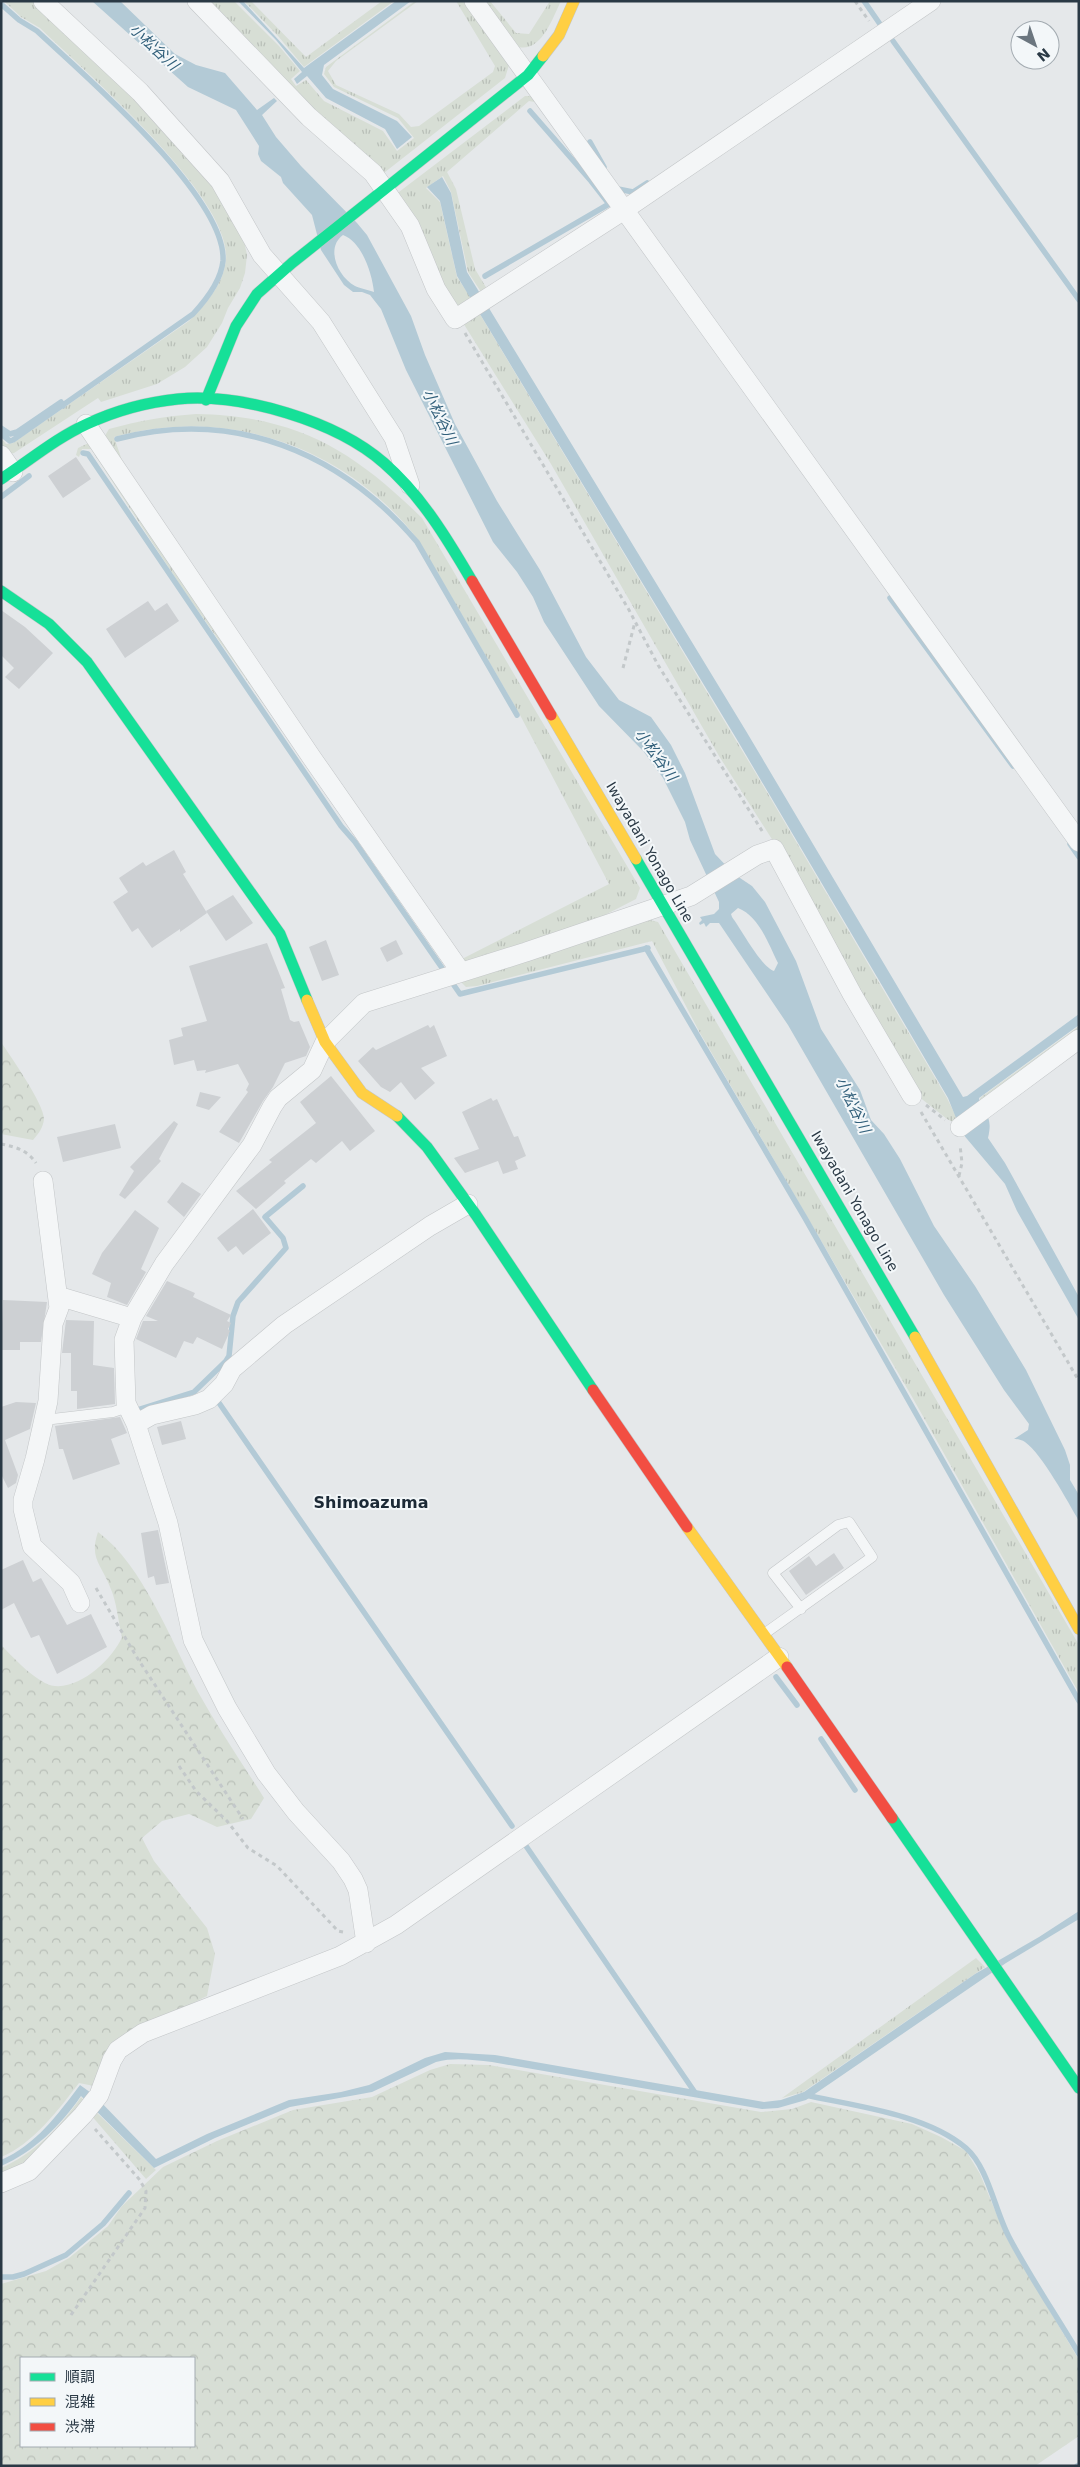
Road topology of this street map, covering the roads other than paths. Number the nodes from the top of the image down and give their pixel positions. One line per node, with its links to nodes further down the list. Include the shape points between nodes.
1 (43, 1): 9 (street, via 140,92 188,143 220,181 262,255)
2 (197, 1): 7 (street, via 309,117 373,173)
3 (474, 1): 6 (street)
4 (574, 1): 6 (street, via 559,36)
5 (931, 1): 8 (street)
6 (528, 75): 7 (street); 8 (street)
7 (379, 194): 8 (street, via 410,226 436,289 455,319); 9 (street)
8 (624, 210): 16 (street)
9 (286, 268): 10 (street, via 257,294 236,326); 14 (street, via 394,438)
10 (206, 400): 11 (street, Iwayadani Yonago Line, via 179,399); 14 (street, Iwayadani Yonago Line, via 293,416 340,435 373,454)
11 (86, 424): 13 (street, Iwayadani Yonago Line); 18 (street)
12 (1, 455): 13 (street)
13 (7, 476)
14 (413, 494): 17 (street, Iwayadani Yonago Line, via 454,549)
15 (1, 591): 20 (street, via 49,624 87,662 280,934)
16 (1079, 842)
17 (664, 904): 18 (street); 21 (street, via 692,896 766,852); 33 (street, Iwayadani Yonago Line, via 870,1256)
18 (458, 973): 20 (street, via 364,1003)
19 (1079, 1039): 22 (street)
20 (325, 1042): 24 (street, via 362,1093 398,1116 427,1147); 26 (street, via 312,1070 278,1098 252,1145 164,1264)
21 (912, 1096)
22 (959, 1128)
23 (43, 1181): 25 (street)
24 (468, 1204): 27 (street, via 430,1226 278,1330 232,1369 224,1384 209,1399 152,1415); 34 (street, via 662,1493)
25 (58, 1296): 26 (street); 28 (street)
26 (132, 1318): 27 (street, via 124,1340)
27 (132, 1415): 28 (lane, via 113,1412); 36 (street, via 168,1524 193,1640 227,1708 266,1773 353,1878)
28 (44, 1420): 29 (street, via 23,1500)
29 (24, 1508): 30 (lane, via 17,1515); 31 (street, via 32,1546 71,1583)
30 (24, 1548)
31 (80, 1603)
32 (801, 1609): 32 (lane, via 872,1557 849,1522 838,1525 774,1573); 34 (lane)
33 (1079, 1629)
34 (764, 1634): 35 (street)
35 (779, 1657): 36 (street, via 396,1925); 37 (street)
36 (366, 1940): 38 (street, via 340,1956 143,2033 118,2050 91,2106 29,2171)
37 (1079, 2088)
38 (1, 2183)

